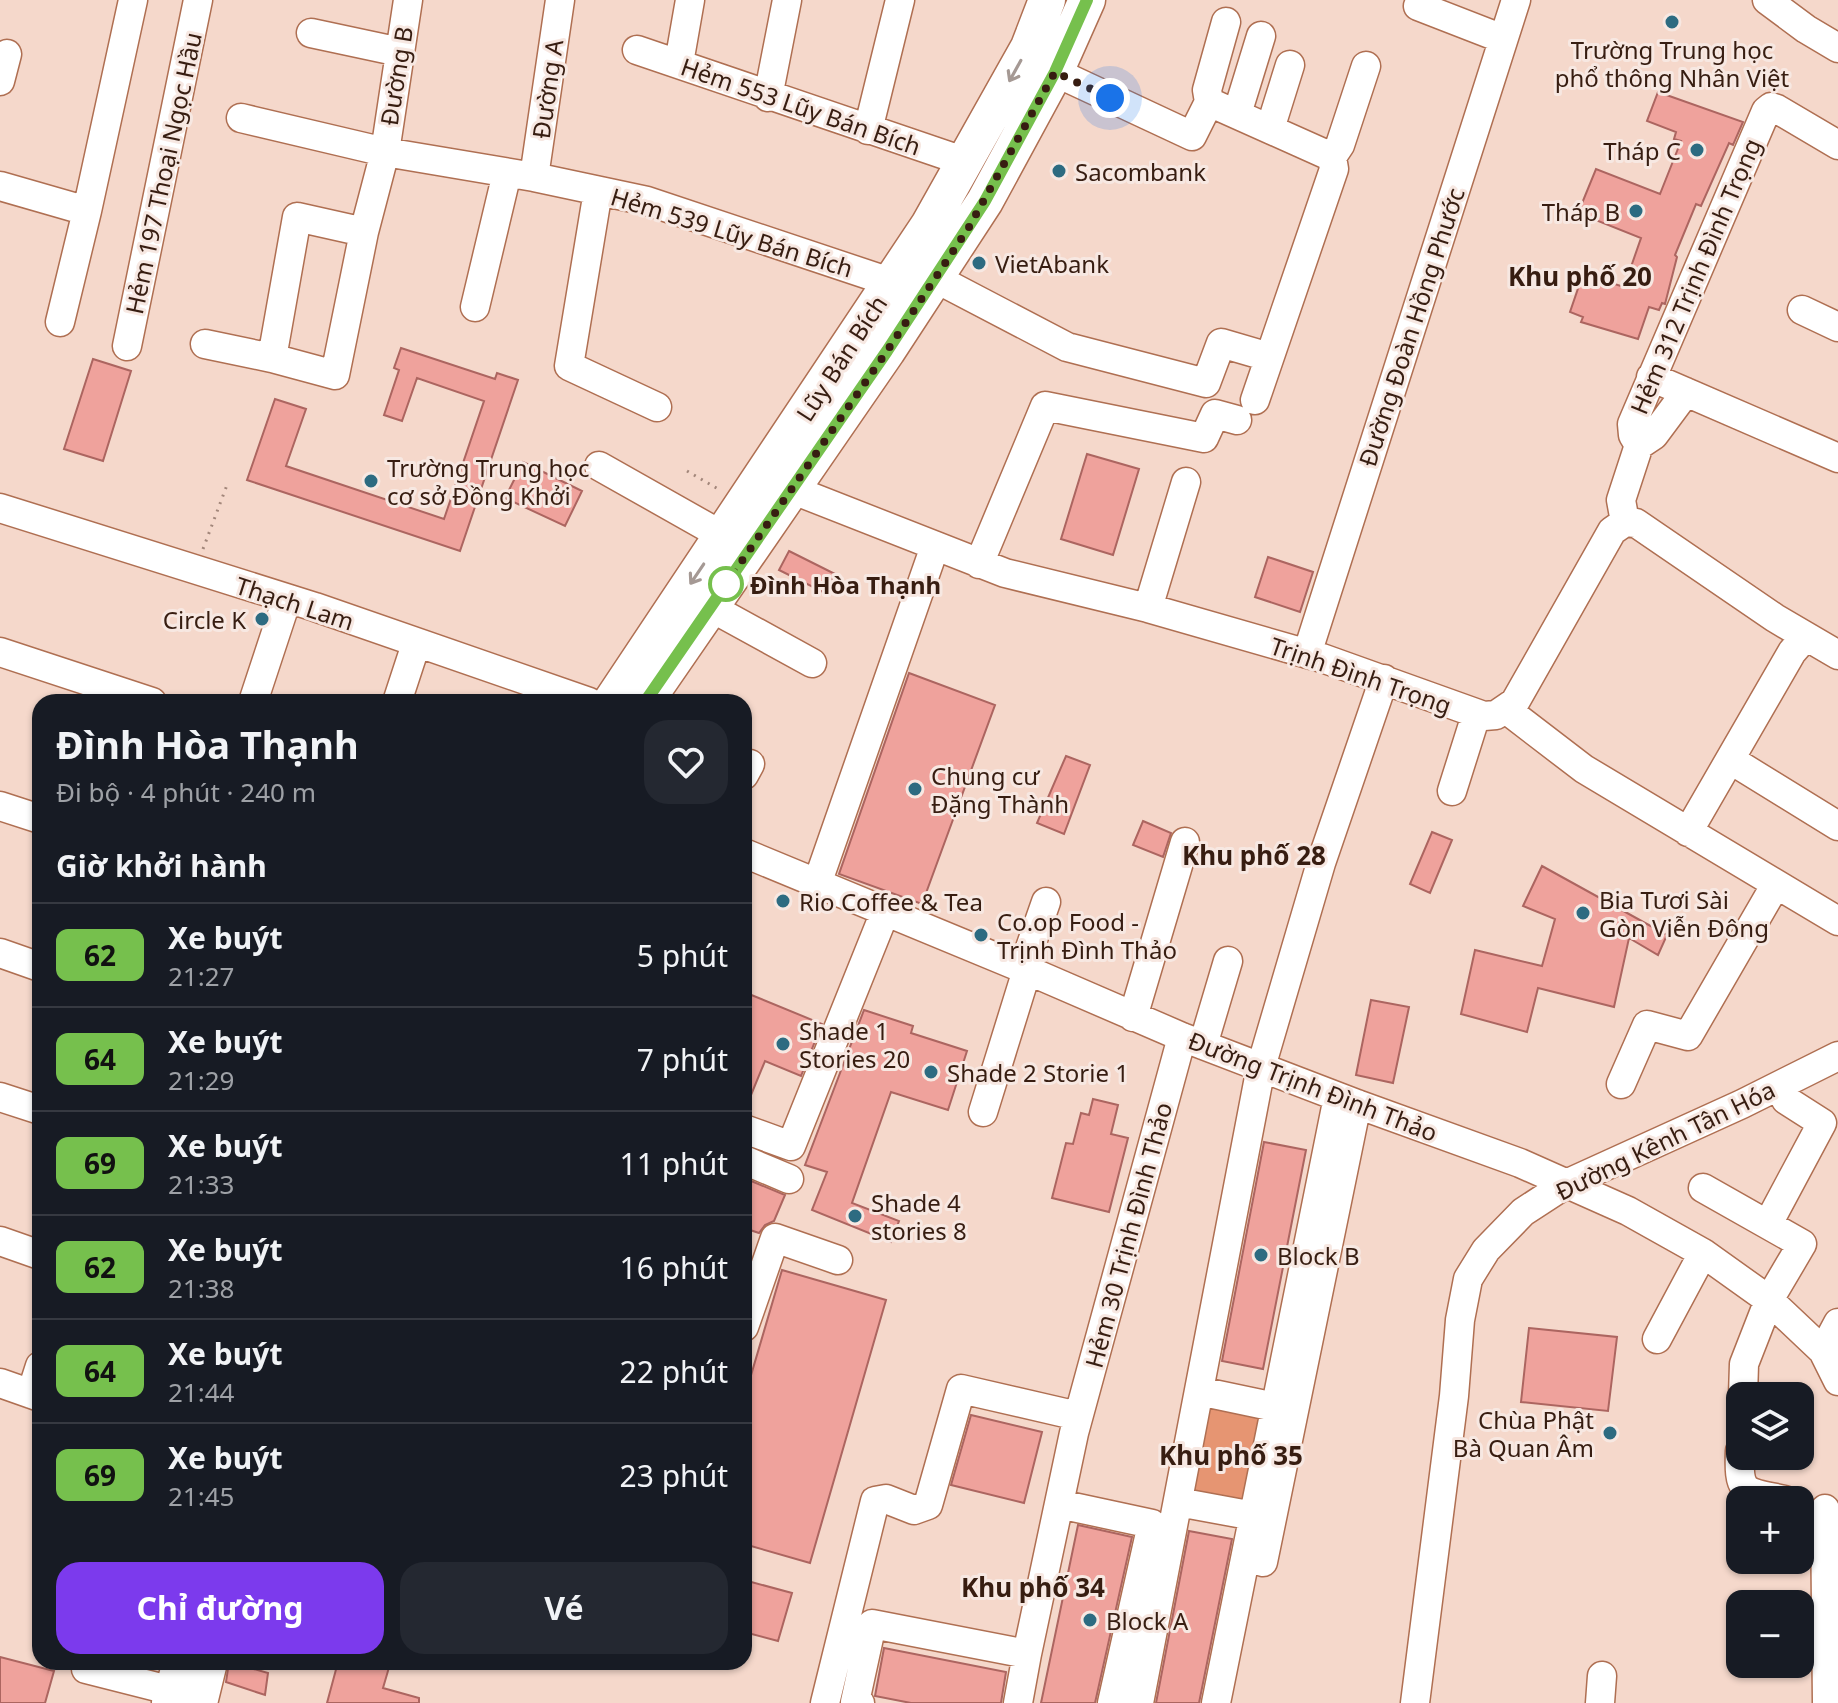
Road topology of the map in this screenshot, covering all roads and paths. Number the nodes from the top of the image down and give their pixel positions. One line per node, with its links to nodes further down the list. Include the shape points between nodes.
1 (133, 0): 37 (street)
2 (198, 0): 46 (street, Hẻm 197 Thoại Ngọc Hầu)
3 (408, 0): 19 (street, Đường B)
4 (560, 0): 34 (street, Đường A)
5 (690, 0): 20 (street)
6 (787, 0): 24 (street)
7 (900, 0): 29 (street)
8 (1047, 0): 33 (main road, Lũy Bán Bích, one-way to 33, via 1029,47)
9 (1087, 0): 23 (main road, Lũy Bán Bích)
10 (1516, 0): 16 (street, Đường Đoàn Hồng Phước)
11 (1767, 0): 17 (street)
12 (1420, 3): 16 (street)
13 (1226, 22): 25 (street, via 1207,90)
14 (311, 33): 19 (street)
15 (1261, 36): 26 (street)
16 (1503, 39): 71 (street, Đường Đoàn Hồng Phước)
17 (1838, 48)
18 (637, 50): 20 (street, Hẻm 553 Lũy Bán Bích)
19 (400, 52): 31 (street, Đường B)
20 (679, 63): 24 (street, Hẻm 553 Lũy Bán Bích)
21 (1290, 65): 28 (street)
22 (1366, 66): 32 (street)
23 (1055, 72): 25 (street, via 1192,136); 39 (main road, Lũy Bán Bích, via 985,201)
24 (768, 97): 29 (street, Hẻm 553 Lũy Bán Bích)
25 (1209, 102): 26 (street)
26 (1237, 114): 28 (street)
27 (241, 118): 31 (street, Hẻm 539 Lũy Bán Bích)
28 (1270, 129): 32 (street)
29 (868, 130): 33 (street, Hẻm 553 Lũy Bán Bích)
30 (1838, 145): 49 (street, Hẻm 312 Trịnh Đình Trọng, via 1777,109 1766,111)
31 (385, 152): 34 (street, Hẻm 539 Lũy Bán Bích); 38 (street, Đường B)
32 (1332, 157): 47 (street, via 1334,169)
33 (966, 162): 40 (main road, Lũy Bán Bích)
34 (520, 175): 36 (street, Hẻm 539 Lũy Bán Bích); 41 (street, Đường A)
35 (0, 186): 37 (street)
36 (598, 191): 40 (street, Hẻm 539 Lũy Bán Bích, via 647,201); 51 (street, via 568,362 571,369)
37 (87, 211): 43 (street)
38 (364, 232): 48 (street, Đường B, via 335,375); 48 (street, via 297,217)
39 (935, 278): 47 (street, via 1067,347 1206,383 1221,343); 58 (main road, Lũy Bán Bích)
40 (890, 282): 58 (main road, Lũy Bán Bích)
41 (475, 307)
42 (1802, 310): 44 (street)
43 (60, 322)
44 (1838, 327)
45 (205, 344): 48 (street)
46 (127, 346)
47 (1269, 357): 63 (street, via 1246,410 1215,414 1204,438 1045,406)
48 (272, 358)
49 (1651, 377): 50 (street); 52 (street, Hẻm 312 Trịnh Đình Trọng, via 1632,424)
50 (1686, 392): 52 (street, via 1654,435); 53 (street)
51 (657, 407)
52 (1639, 445): 60 (street, Hẻm 312 Trịnh Đình Trọng, via 1621,500)
53 (1838, 458)
54 (599, 466): 61 (street)
55 (687, 471): 58 (path)
56 (1186, 482): 67 (street)
57 (227, 485): 64 (path)
58 (766, 490): 61 (main road, Lũy Bán Bích); 62 (street, Trịnh Đình Trọng); 66 (main road, Lũy Bán Bích)
59 (0, 508): 64 (street, Thạch Lam)
60 (1625, 522): 68 (street, via 1636,523); 81 (street, via 1612,531)
61 (723, 536): 79 (main road, Lũy Bán Bích, one-way to 79)
62 (935, 546): 63 (street, Trịnh Đình Trọng); 91 (street)
63 (979, 564): 67 (street, Trịnh Đình Trọng)
64 (195, 571): 65 (street, Thạch Lam)
65 (287, 599): 69 (street, Thạch Lam); 76 (street)
66 (710, 607): 73 (street); 80 (main road, Lũy Bán Bích)
67 (1148, 608): 71 (street, Trịnh Đình Trọng)
68 (1805, 637): 72 (street); 83 (street)
69 (416, 644): 77 (street); 78 (street, Thạch Lam)
70 (0, 652): 75 (street)
71 (1307, 654): 74 (street, Trịnh Đình Trọng)
72 (1838, 655)
73 (812, 663)
74 (1384, 679): 82 (street, Trịnh Đình Trọng); 103 (street, via 1321,863)
75 (128, 694)
76 (256, 694)
77 (400, 694)
78 (565, 694)
79 (616, 694)
80 (650, 694)
81 (1507, 710): 82 (street, Trịnh Đình Trọng); 88 (street, via 1584,769)
82 (1476, 715): 84 (street)
83 (1731, 760): 87 (street); 88 (street)
84 (1452, 791)
85 (0, 806): 86 (street)
86 (32, 816)
87 (1838, 826)
88 (1688, 832): 92 (street)
89 (1185, 842): 100 (street)
90 (752, 864): 91 (street, Đường Trịnh Đình Thảo)
91 (817, 884): 94 (street, Đường Trịnh Đình Thảo)
92 (1776, 884): 95 (street); 105 (street, via 1688,1036 1647,1025)
93 (1046, 902): 99 (street)
94 (885, 912): 99 (street, Đường Trịnh Đình Thảo); 111 (street, via 791,1146)
95 (1838, 921)
96 (0, 953): 98 (street)
97 (1228, 961): 101 (street, Hẻm 30 Trịnh Đình Thảo)
98 (32, 964)
99 (1025, 969): 100 (street, Đường Trịnh Đình Thảo); 110 (street)
100 (1133, 1017): 101 (street, Đường Trịnh Đình Thảo)
101 (1192, 1041): 103 (street, Đường Trịnh Đình Thảo); 132 (street, Hẻm 30 Trịnh Đình Thảo)
102 (1838, 1056): 114 (street, Đường Kênh Tân Hóa)
103 (1261, 1067): 108 (street, Đường Trịnh Đình Thảo); 129 (street)
104 (1838, 1076): 107 (street, Đường Kênh Tân Hóa)
105 (1621, 1084)
106 (0, 1097): 109 (street)
107 (1786, 1100): 114 (street, Đường Kênh Tân Hóa); 116 (street, via 1822,1123)
108 (1348, 1101): 114 (street, Đường Trịnh Đình Thảo); 131 (street); 147 (street, via 1276,1504)
109 (32, 1107)
110 (983, 1112)
111 (752, 1132)
112 (752, 1163): 113 (street)
113 (789, 1179)
114 (1575, 1188): 119 (street, Đường Trịnh Đình Thảo); 148 (street, Đường Kênh Tân Hóa, via 1523,1212 1486,1250 1468,1279); 149 (street, Đường Kênh Tân Hóa, via 1497,1260 1483,1285 1474,1321)
115 (1703, 1188): 116 (street)
116 (1768, 1224): 121 (street, via 1802,1244)
117 (0, 1241): 118 (street)
118 (32, 1252)
119 (1703, 1253): 121 (street, Đường Trịnh Đình Thảo); 124 (street)
120 (838, 1260): 122 (street, via 775,1238)
121 (1769, 1300): 125 (street, Đường Trịnh Đình Thảo); 127 (street, via 1744,1364)
122 (752, 1304)
123 (1838, 1323): 125 (street)
124 (1657, 1339)
125 (1823, 1351): 126 (street, Đường Trịnh Đình Thảo)
126 (1838, 1381)
127 (1743, 1382)
128 (0, 1383): 130 (street)
129 (1199, 1391): 131 (street); 133 (street)
130 (32, 1394)
131 (1275, 1407): 136 (street)
132 (1076, 1425): 134 (street, Hẻm 30 Trịnh Đình Thảo); 141 (street, via 961,1389 928,1505 914,1510 886,1499 875,1501)
133 (1178, 1502): 136 (street); 145 (street)
134 (1059, 1504): 137 (street, Hẻm 30 Trịnh Đình Thảo); 144 (street, via 1152,1524)
135 (1821, 1505): 150 (street)
136 (1254, 1516): 146 (street)
137 (1027, 1654): 142 (street, via 872,1624); 143 (street, Hẻm 30 Trịnh Đình Thảo)
138 (91, 1670): 140 (street)
139 (201, 1670): 140 (main road)
140 (181, 1690)
141 (826, 1700): 142 (street)
142 (857, 1702)
143 (1018, 1703)
144 (1112, 1703)
145 (1139, 1703)
146 (1216, 1703)
147 (1233, 1703)
148 (1415, 1703)
149 (1431, 1703)
150 (1827, 1703)

